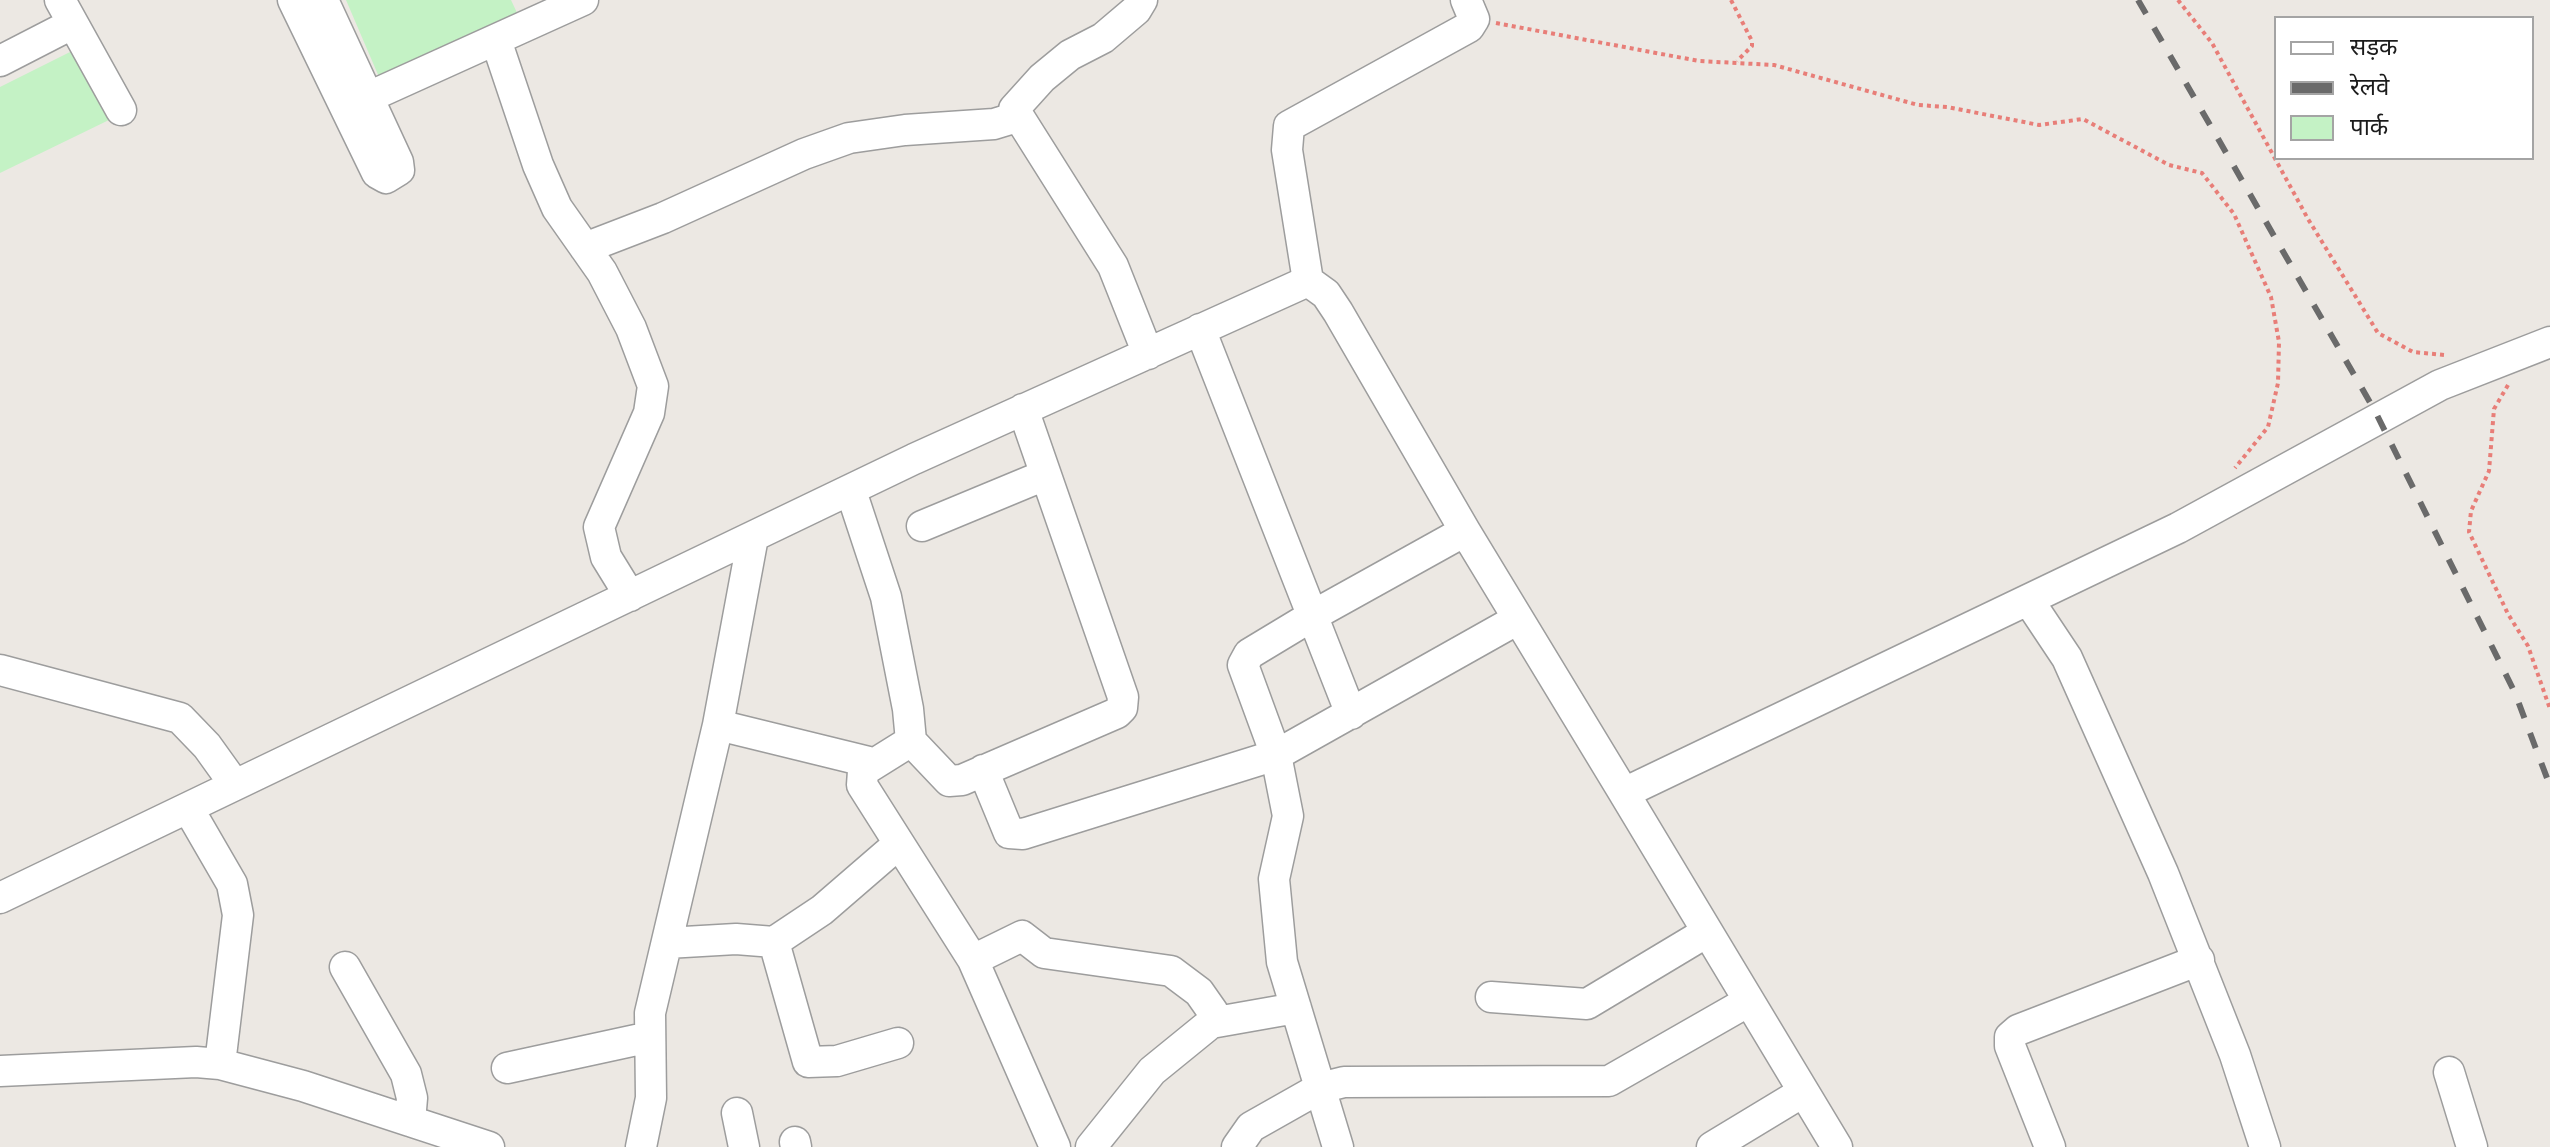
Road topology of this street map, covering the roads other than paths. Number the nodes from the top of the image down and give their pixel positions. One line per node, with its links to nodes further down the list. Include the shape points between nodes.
1 (293, 0): 9 (street)
2 (323, 0): 9 (street)
3 (583, 0): 7 (street)
4 (1142, 0): 11 (street, via 1103,38 1070,55 1027,91 1015,105)
5 (1470, 11): 13 (street, via 1289,126 1287,150)
6 (66, 12): 8 (street); 10 (street)
7 (496, 40): 9 (street); 12 (street, via 538,165 557,208)
8 (0, 61)
9 (357, 103)
10 (121, 110)
11 (1017, 117): 12 (street, via 994,124 849,138); 16 (street, via 1106,252)
12 (585, 248): 23 (street, via 631,328 653,386 649,413 599,527 606,557)
13 (1308, 281): 14 (street); 21 (street, via 1332,301)
14 (1200, 329): 16 (street); 25 (street)
15 (2550, 342): 24 (street, via 2387,411 2232,499)
16 (1148, 354): 17 (street)
17 (1023, 409): 18 (street); 19 (street)
18 (1045, 475): 20 (street); 33 (street, via 1124,704 1117,713)
19 (851, 491): 22 (street); 30 (street, via 886,597)
20 (922, 526)
21 (1465, 531): 25 (street); 26 (street)
22 (753, 537): 23 (street); 29 (street)
23 (630, 596): 34 (street)
24 (2029, 601): 35 (street); 43 (street, via 2067,658)
25 (1312, 616): 28 (street); 31 (street, via 1249,654 1243,665)
26 (1518, 619): 28 (street); 35 (street)
27 (0, 670): 34 (street, via 180,718)
28 (1351, 714): 31 (street)
29 (718, 725): 32 (street); 41 (street)
30 (911, 741): 32 (street); 33 (street, via 951,782)
31 (1276, 755): 33 (street, via 1018,835 1009,833); 47 (street, via 1289,824 1274,885 1282,962)
32 (873, 763): 37 (street, via 861,774 862,785)
33 (983, 770)
34 (235, 785): 36 (street)
35 (1624, 793): 39 (street)
36 (188, 808): 38 (street); 51 (street, via 232,884 238,915)
37 (900, 848): 40 (street); 42 (street)
38 (0, 898)
39 (1707, 932): 45 (street, via 1587,1004); 46 (street)
40 (774, 942): 41 (street); 50 (street, via 808,1062 845,1059)
41 (667, 943): 49 (street, via 650,1013)
42 (973, 960): 48 (street, via 1022,936 1044,953 1171,971 1199,992 1213,1012); 62 (street)
43 (2199, 960): 68 (street, via 2010,1037); 69 (street)
44 (345, 967): 58 (street, via 406,1074)
45 (1491, 997)
46 (1749, 1001): 55 (street, via 1602,1082 1344,1082); 56 (street)
47 (1296, 1008): 48 (street); 55 (street)
48 (1212, 1022): 63 (street, via 1152,1071)
49 (650, 1037): 52 (street); 60 (street, via 651,1098)
50 (898, 1043)
51 (220, 1064): 53 (street); 58 (street)
52 (507, 1068)
53 (0, 1071)
54 (2449, 1072): 70 (street)
55 (1320, 1088): 64 (street, via 1251,1127); 65 (street)
56 (1803, 1092): 66 (street); 67 (street)
57 (737, 1113): 61 (street)
58 (410, 1121): 59 (street)
59 (489, 1147)
60 (641, 1147)
61 (744, 1147)
62 (1055, 1147)
63 (1091, 1147)
64 (1237, 1147)
65 (1338, 1147)
66 (1712, 1147)
67 (1837, 1147)
68 (2050, 1147)
69 (2265, 1147)
70 (2472, 1147)

